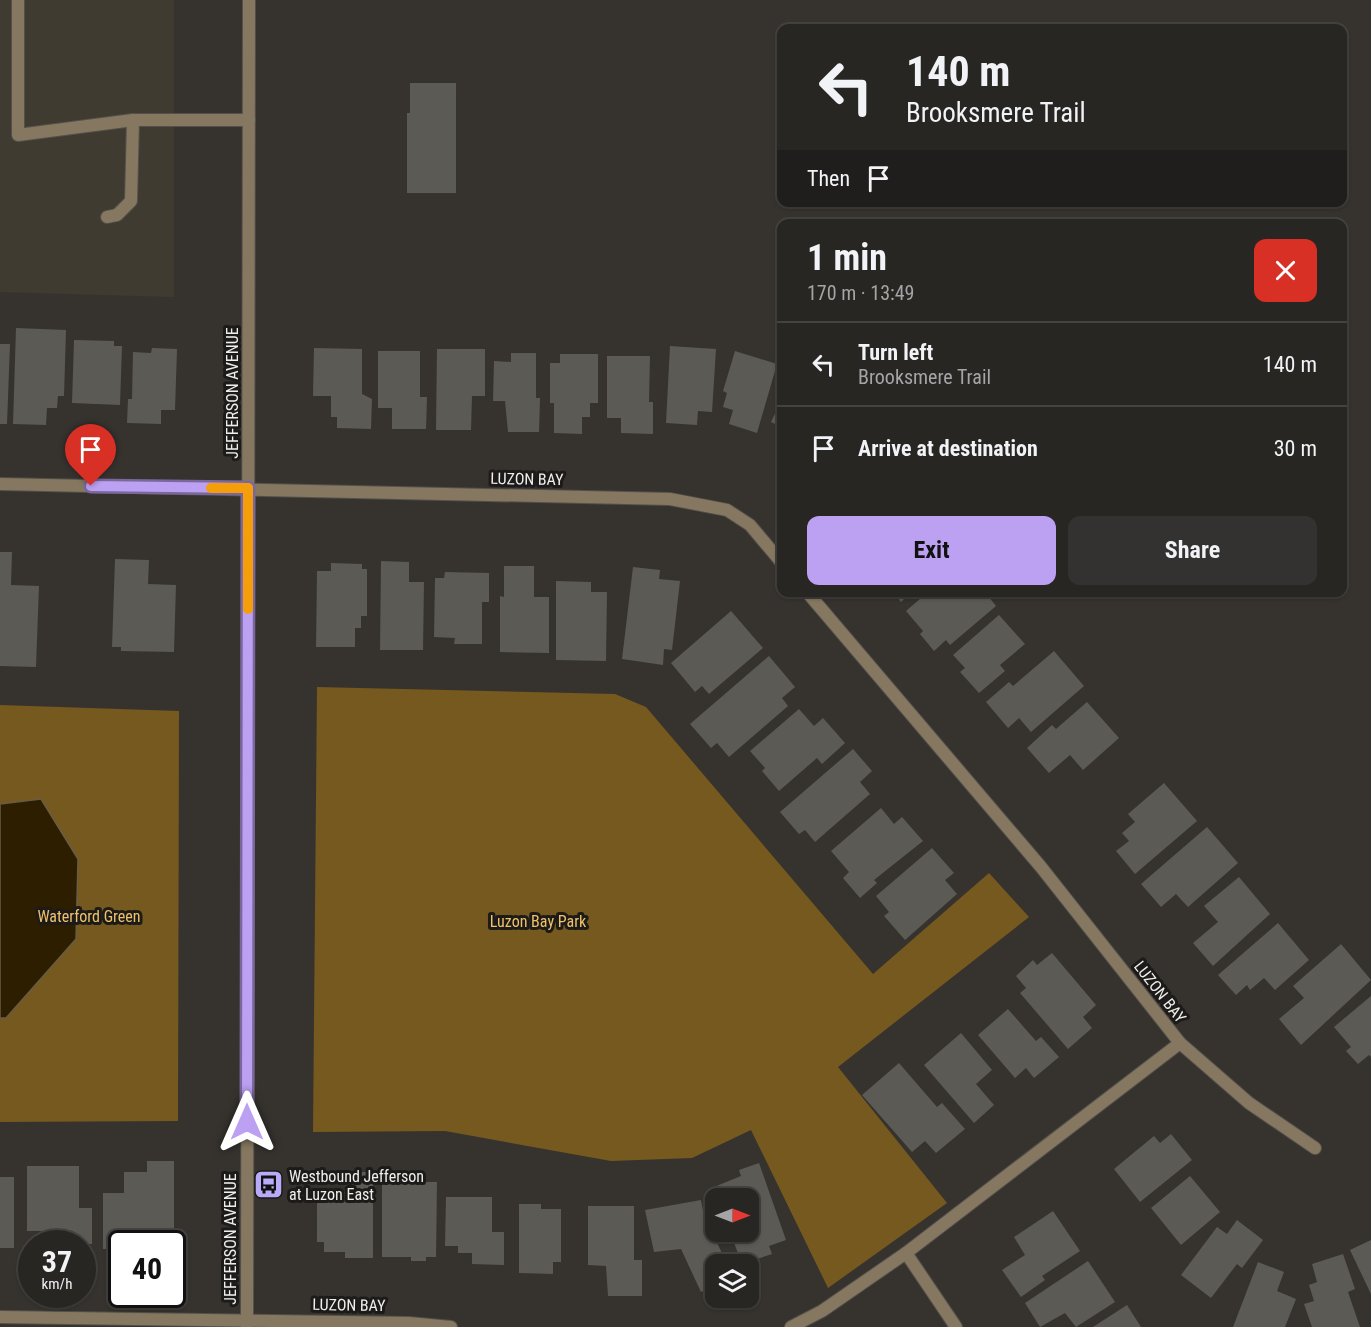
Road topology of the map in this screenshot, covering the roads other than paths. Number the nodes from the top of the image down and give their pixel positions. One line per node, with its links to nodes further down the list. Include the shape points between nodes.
1 (18, 0): 3 (street, via 18,135)
2 (249, 0): 4 (street, JEFFERSON AVENUE)
3 (133, 120): 4 (street); 5 (street, via 130,201 117,215)
4 (249, 120): 7 (street, JEFFERSON AVENUE)
5 (107, 217)
6 (0, 484): 7 (street, LUZON BAY)
7 (248, 488): 8 (street, LUZON BAY, via 693,502 727,510 750,525); 14 (street, JEFFERSON AVENUE)
8 (777, 557)
9 (811, 597): 10 (street, LUZON BAY, via 1041,867)
10 (1180, 1043): 11 (street, via 1249,1103); 12 (street, LUZON BAY)
11 (1315, 1148)
12 (906, 1253): 16 (street, LUZON BAY); 17 (street)
13 (0, 1317): 14 (street, LUZON BAY)
14 (247, 1324): 15 (street, LUZON BAY, via 409,1323)
15 (451, 1327)
16 (792, 1327)
17 (956, 1327)

